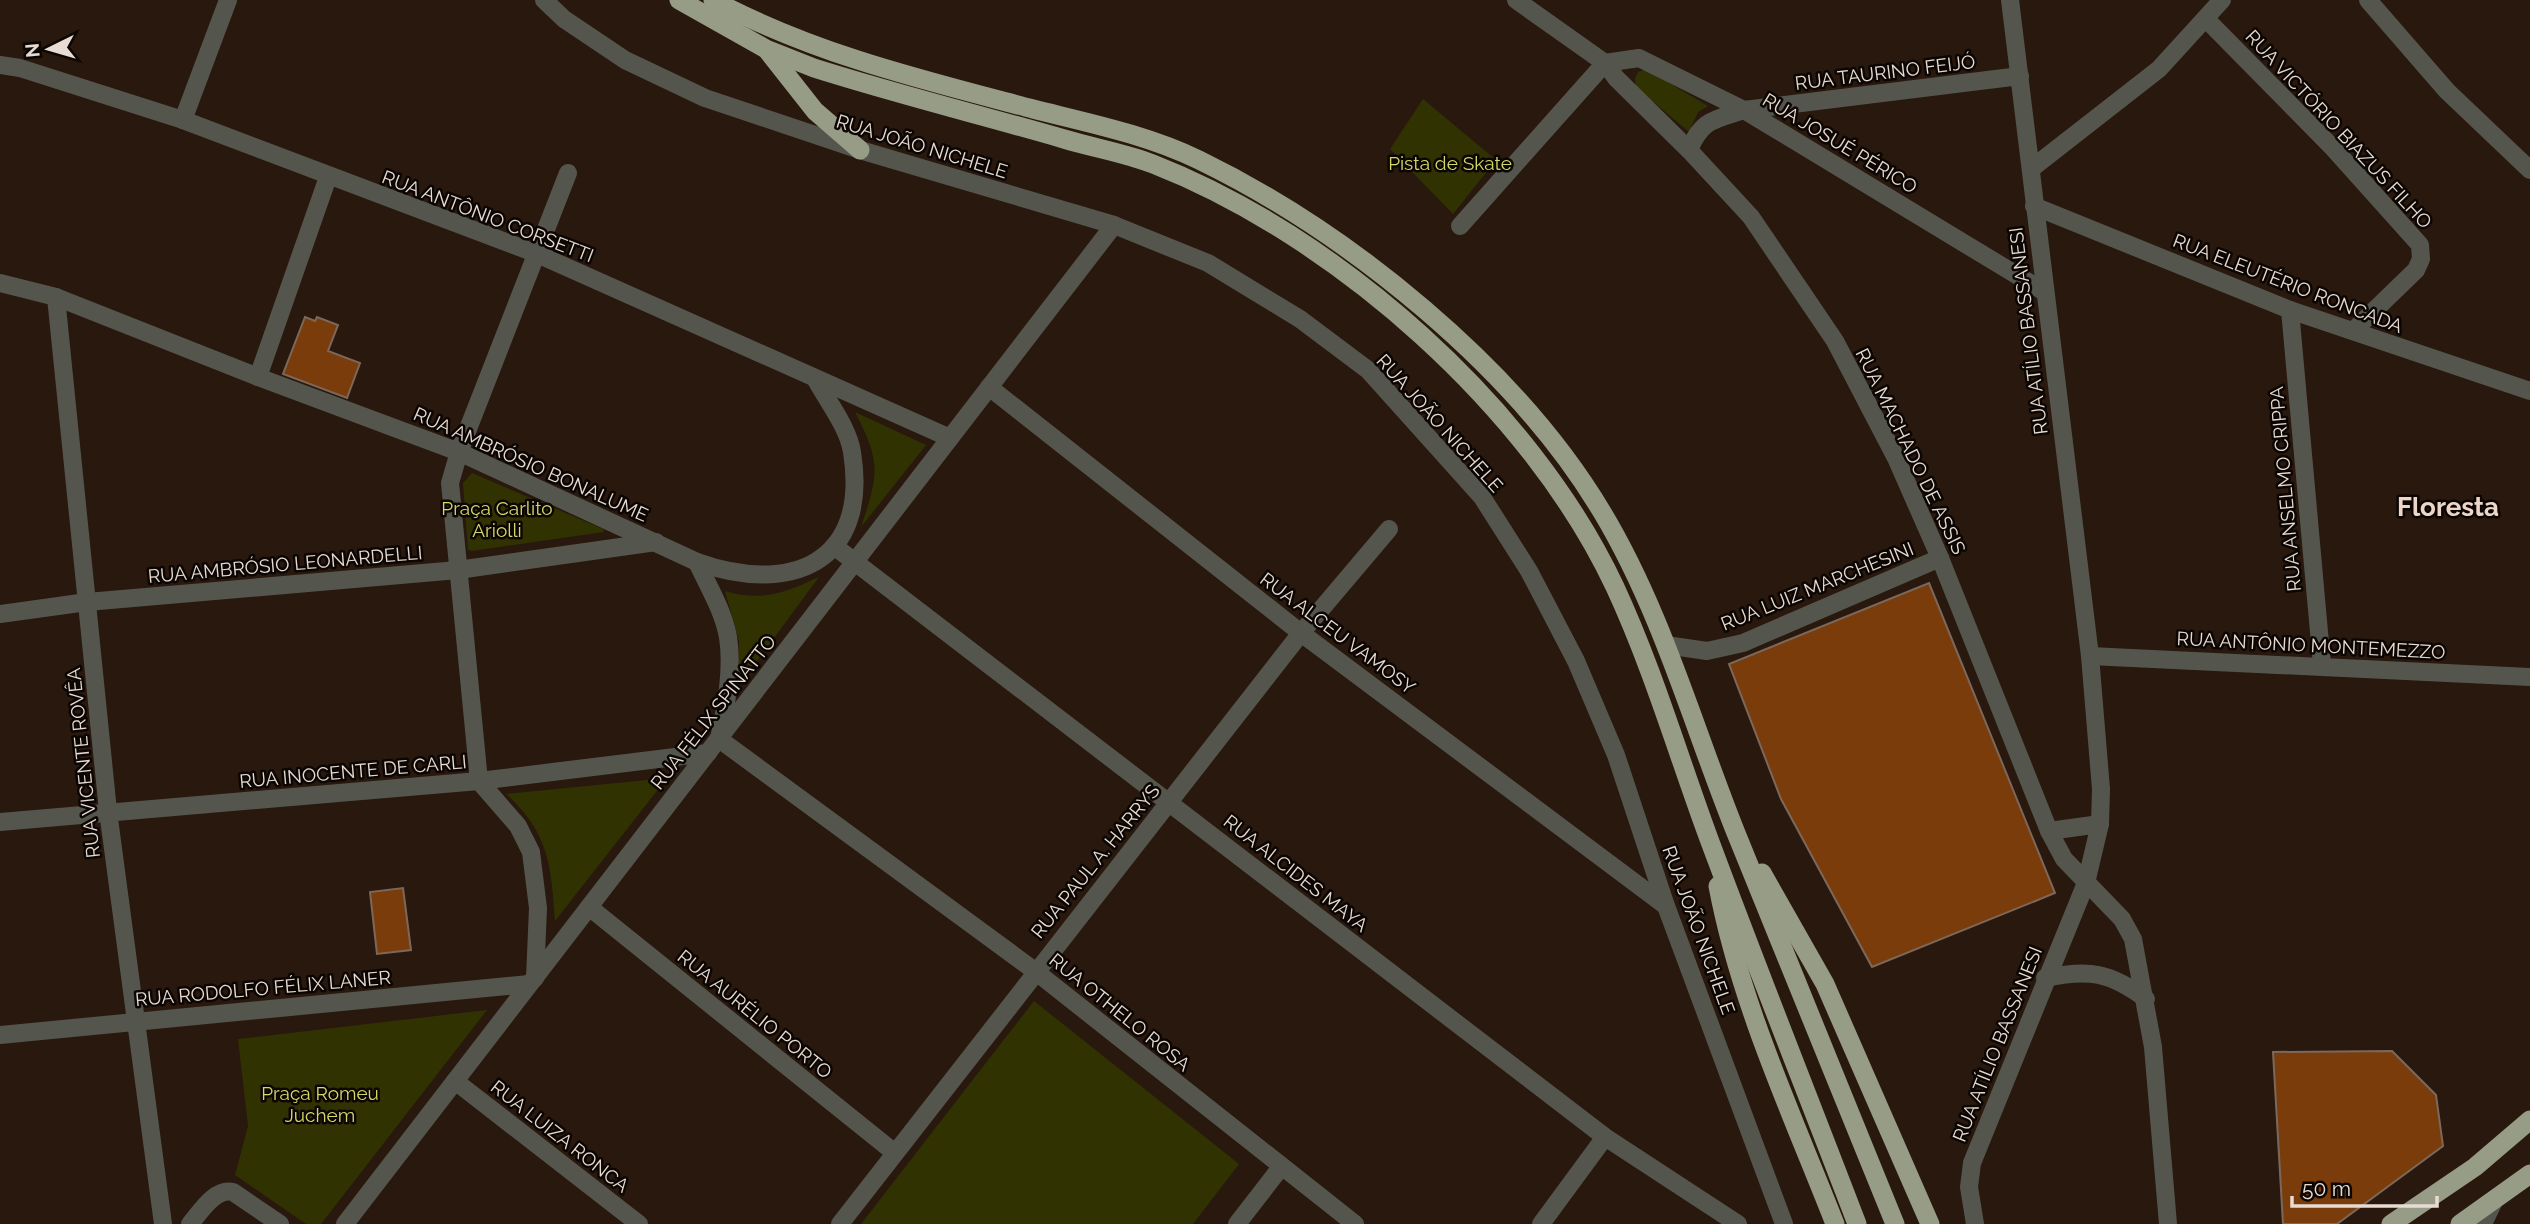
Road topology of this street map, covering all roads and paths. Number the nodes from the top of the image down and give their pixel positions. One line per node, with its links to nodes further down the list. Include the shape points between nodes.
1 (228, 0): 15 (street)
2 (544, 0): 16 (street, RUA JOÃO NICHELE, via 564,19 637,66 705,97)
3 (679, 0): 10 (highway)
4 (713, 0): 47 (highway, via 816,48 870,66 1108,129 1196,158 1281,203 1341,243 1437,323 1527,412 1601,511)
5 (2010, 0): 13 (street, RUA ATÍLIO BASSANESI)
6 (2222, 0): 9 (street)
7 (2368, 0): 19 (street, via 2447,91)
8 (1522, 2): 11 (street, RUA MACHADO DE ASSIS)
9 (2206, 19): 18 (street, via 2159,69); 30 (street, RUA VICTÓRIO BIAZUS FILHO, via 2333,148 2420,245 2416,270)
10 (766, 49): 16 (highway, via 815,111); 60 (highway, via 867,85 1151,163 1223,196 1287,233 1382,302 1469,380 1543,468 1574,515 1614,585)
11 (1605, 63): 14 (street, RUA JOSUÉ PÉRICO, via 1639,58); 17 (street, RUA MACHADO DE ASSIS); 24 (street)
12 (0, 65): 15 (street, RUA ANTÔNIO CORSETTI)
13 (2020, 76): 14 (street, RUA TAURINO FEIJÓ); 18 (street, RUA ATÍLIO BASSANESI)
14 (1744, 110): 17 (street, RUA TAURINO FEIJÓ, via 1704,123); 27 (street, RUA JOSUÉ PÉRICO)
15 (183, 120): 21 (street, RUA ANTÔNIO CORSETTI)
16 (860, 150): 23 (street, RUA JOÃO NICHELE)
17 (1689, 150): 40 (street, RUA MACHADO DE ASSIS, via 1751,217 1835,341 1896,458)
18 (2031, 169): 22 (street, RUA ATÍLIO BASSANESI)
19 (2530, 170)
20 (568, 173): 25 (street)
21 (328, 177): 25 (street, RUA ANTÔNIO CORSETTI); 31 (street)
22 (2034, 206): 27 (street, RUA ATÍLIO BASSANESI); 29 (street, RUA ELEUTÉRIO RONCADA)
23 (1114, 225): 33 (street, RUA FÉLIX SPINATTO); 62 (street, RUA JOÃO NICHELE, via 1208,263 1300,318 1368,370 1482,497 1576,661 1616,755)
24 (1460, 226)
25 (535, 253): 32 (street, RUA ANTÔNIO CORSETTI); 36 (street)
26 (0, 283): 28 (street, RUA AMBRÓSIO BONALUME)
27 (2043, 291): 48 (street, RUA ATÍLIO BASSANESI)
28 (56, 297): 31 (street, RUA AMBRÓSIO BONALUME); 44 (street, RUA VICENTE ROVÊA)
29 (2290, 310): 30 (street, RUA ELEUTÉRIO RONCADA); 49 (street, RUA ANSELMO CRIPPA)
30 (2353, 331): 34 (street, RUA ELEUTÉRIO RONCADA)
31 (258, 377): 36 (street, RUA AMBRÓSIO BONALUME)
32 (816, 380): 35 (street, RUA ANTÔNIO CORSETTI); 39 (street, RUA AMBRÓSIO BONALUME, via 852,449 855,486 848,521)
33 (989, 387): 35 (street, RUA FÉLIX SPINATTO); 46 (street, RUA ALCEU VAMOSY)
34 (2530, 391)
35 (950, 438): 42 (street, RUA FÉLIX SPINATTO)
36 (459, 452): 38 (street, RUA AMBRÓSIO BONALUME); 43 (street, via 450,483)
37 (1389, 529): 46 (street, RUA PAUL A. HARRYS)
38 (656, 542): 41 (street, RUA AMBRÓSIO BONALUME); 43 (street, RUA AMBRÓSIO LEONARDELLI)
39 (834, 546): 41 (street, RUA AMBRÓSIO BONALUME, via 818,561 792,573 760,577 730,574); 42 (street, RUA ALCIDES MAYA)
40 (1940, 558): 47 (street, RUA LUIZ MARCHESINI, via 1743,643 1707,651); 59 (street, RUA MACHADO DE ASSIS)
41 (697, 562): 51 (street, via 728,638 726,710)
42 (855, 562): 51 (street, RUA FÉLIX SPINATTO); 54 (street, RUA ALCIDES MAYA)
43 (458, 570): 44 (street, RUA AMBRÓSIO LEONARDELLI); 53 (street)
44 (87, 602): 45 (street, RUA AMBRÓSIO LEONARDELLI); 55 (street, RUA VICENTE ROVÊA)
45 (0, 614)
46 (1301, 633): 54 (street, RUA PAUL A. HARRYS); 62 (street, RUA ALCEU VAMOSY)
47 (1667, 645): 58 (highway)
48 (2090, 656): 49 (street, RUA ANTÔNIO MONTEMEZZO); 57 (street, RUA ATÍLIO BASSANESI)
49 (2322, 665): 50 (street, RUA ANTÔNIO MONTEMEZZO)
50 (2530, 677)
51 (719, 738): 52 (street, RUA FÉLIX SPINATTO); 64 (street, RUA OTHELO ROSA)
52 (708, 753): 53 (street, RUA INOCENTE DE CARLI); 63 (street, RUA FÉLIX SPINATTO)
53 (479, 781): 55 (street, RUA INOCENTE DE CARLI); 66 (street, via 518,827 531,852 538,908)
54 (1170, 802): 64 (street, RUA PAUL A. HARRYS); 72 (street, RUA ALCIDES MAYA)
55 (108, 811): 56 (street, RUA INOCENTE DE CARLI); 68 (street, RUA VICENTE ROVÊA)
56 (0, 822)
57 (2100, 824): 59 (street); 61 (street, RUA ATÍLIO BASSANESI)
58 (1734, 827): 90 (highway); 91 (highway, via 1825,985)
59 (2049, 831): 61 (street, RUA MACHADO DE ASSIS, via 2064,859)
60 (1708, 837): 88 (highway, via 1724,919 1752,1012); 89 (highway)
61 (2085, 883): 65 (street, RUA ATÍLIO BASSANESI); 67 (street, RUA MACHADO DE ASSIS, via 2122,919 2133,939)
62 (1666, 906): 87 (street, RUA JOÃO NICHELE)
63 (589, 907): 66 (street, RUA FÉLIX SPINATTO); 73 (street, RUA AURÉLIO PORTO)
64 (1035, 971): 73 (street, RUA PAUL A. HARRYS); 74 (street, RUA OTHELO ROSA)
65 (2045, 978): 67 (street, via 2082,971 2099,973); 92 (street, RUA ATÍLIO BASSANESI, via 1972,1163 1969,1187)
66 (532, 981): 68 (street, RUA RODOLFO FÉLIX LANER); 70 (street, RUA FÉLIX SPINATTO)
67 (2146, 999): 93 (street, RUA MACHADO DE ASSIS)
68 (136, 1021): 69 (street, RUA RODOLFO FÉLIX LANER); 77 (street, RUA VICENTE ROVÊA)
69 (0, 1035)
70 (455, 1081): 80 (street, RUA FÉLIX SPINATTO); 81 (street, RUA LUIZA RONCA)
71 (2530, 1120): 94 (highway, via 2475,1167)
72 (1605, 1137): 85 (street); 86 (street, RUA ALCIDES MAYA)
73 (895, 1153): 82 (street, RUA PAUL A. HARRYS)
74 (1281, 1167): 83 (street); 84 (street, RUA OTHELO ROSA)
75 (2530, 1174): 76 (highway)
76 (2493, 1203): 95 (highway); 96 (street)
77 (163, 1224)
78 (190, 1224): 79 (street, via 225,1191)
79 (280, 1224)
80 (345, 1224)
81 (639, 1224)
82 (840, 1224)
83 (1237, 1224)
84 (1355, 1224)
85 (1541, 1224)
86 (1738, 1224)
87 (1784, 1224)
88 (1835, 1224)
89 (1857, 1224)
90 (1895, 1224)
91 (1930, 1224)
92 (1975, 1224)
93 (2168, 1224)
94 (2391, 1224)
95 (2460, 1224)
96 (2483, 1224)

